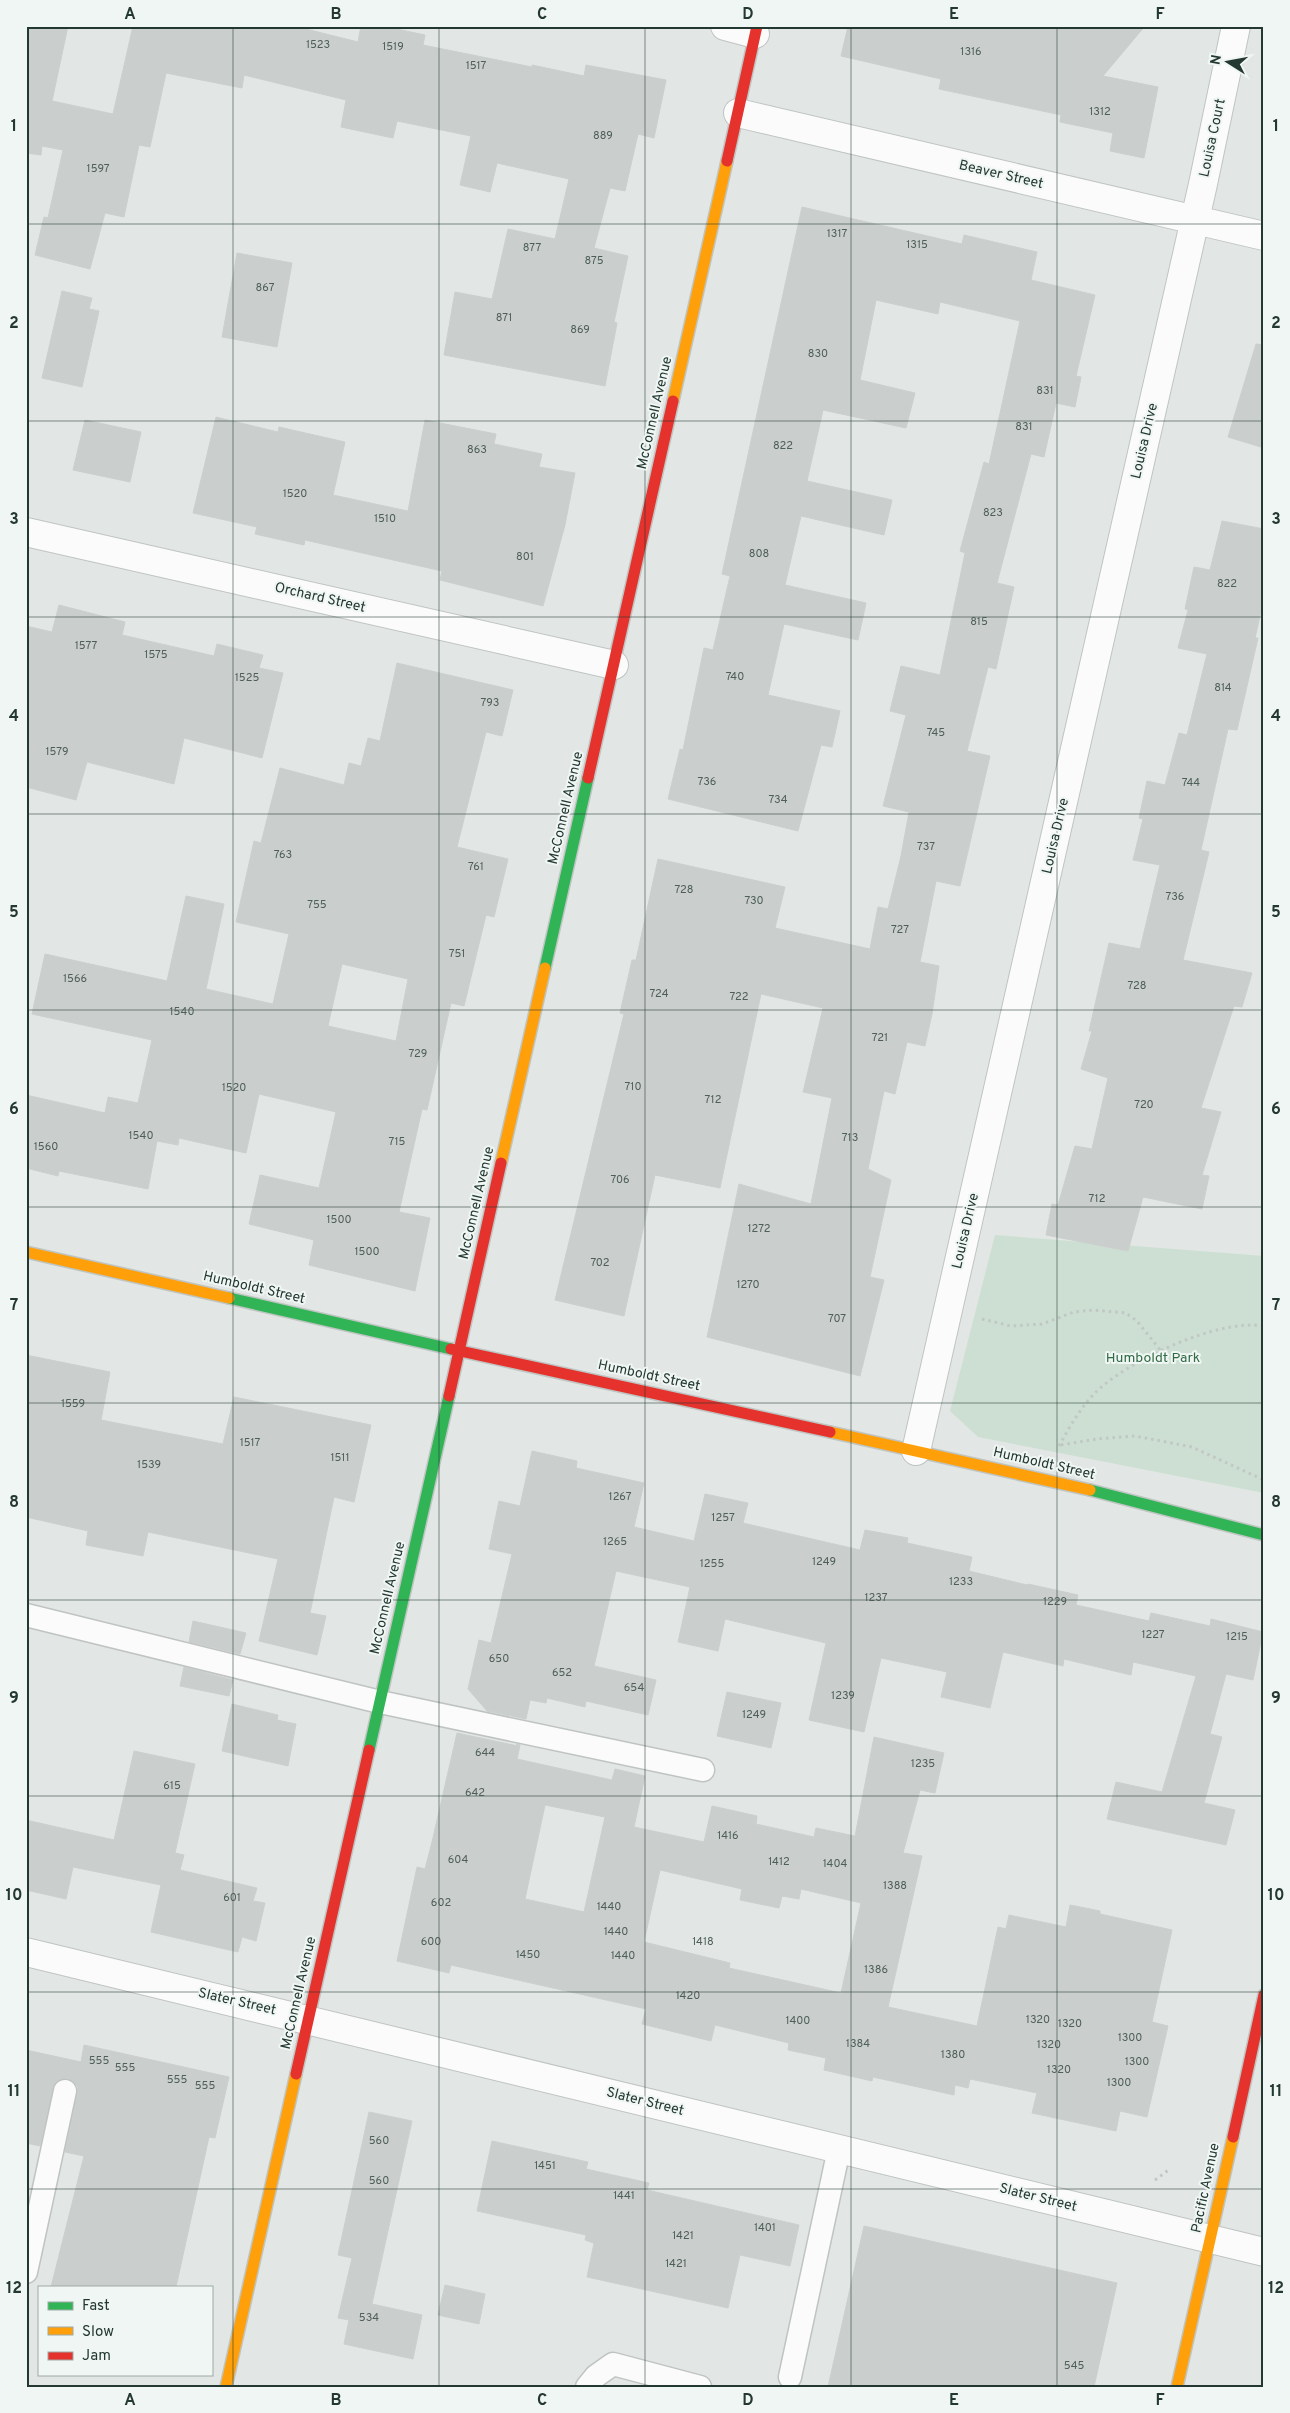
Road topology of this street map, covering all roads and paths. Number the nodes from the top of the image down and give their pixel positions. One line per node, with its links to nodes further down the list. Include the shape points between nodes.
1 (725, 26): 3 (street)
2 (1236, 26): 5 (street, Louisa Court)
3 (756, 30): 4 (street, McConnell Avenue)
4 (738, 113): 5 (street, Beaver Street); 8 (street, McConnell Avenue)
5 (1194, 220): 6 (street, Beaver Street); 10 (street, Louisa Drive)
6 (1264, 236)
7 (26, 532): 8 (street, Orchard Street)
8 (614, 665): 12 (street, McConnell Avenue)
9 (26, 1252): 12 (street, Humboldt Street)
10 (948, 1311): 13 (path, via 1011,1326 1042,1324 1074,1312 1093,1310 1126,1314 1137,1321); 15 (street, Louisa Drive)
11 (1264, 1326): 13 (path, via 1212,1330)
12 (459, 1351): 15 (street, Humboldt Street); 20 (street, McConnell Avenue)
13 (1161, 1351): 14 (path, via 1128,1366 1094,1394 1073,1421)
14 (1060, 1446): 16 (path); 17 (path, via 1135,1436 1192,1447)
15 (916, 1451): 16 (street, Humboldt Street)
16 (1043, 1478): 18 (street, Humboldt Street)
17 (1264, 1480)
18 (1264, 1535)
19 (26, 1615): 20 (lane)
20 (380, 1702): 21 (lane); 24 (street, McConnell Avenue)
21 (703, 1770)
22 (26, 1952): 24 (street, Slater Street)
23 (1264, 1995): 29 (street, Pacific Avenue)
24 (309, 2020): 26 (street, Slater Street); 33 (street, McConnell Avenue)
25 (65, 2091): 31 (lane)
26 (839, 2149): 29 (street, Slater Street); 32 (lane)
27 (1170, 2170): 28 (path)
28 (1155, 2180)
29 (1210, 2241): 30 (street, Slater Street); 36 (street, Pacific Avenue)
30 (1264, 2252)
31 (26, 2272)
32 (790, 2377)
33 (226, 2387)
34 (587, 2387): 35 (lane, via 613,2364)
35 (700, 2387)
36 (1177, 2387)

